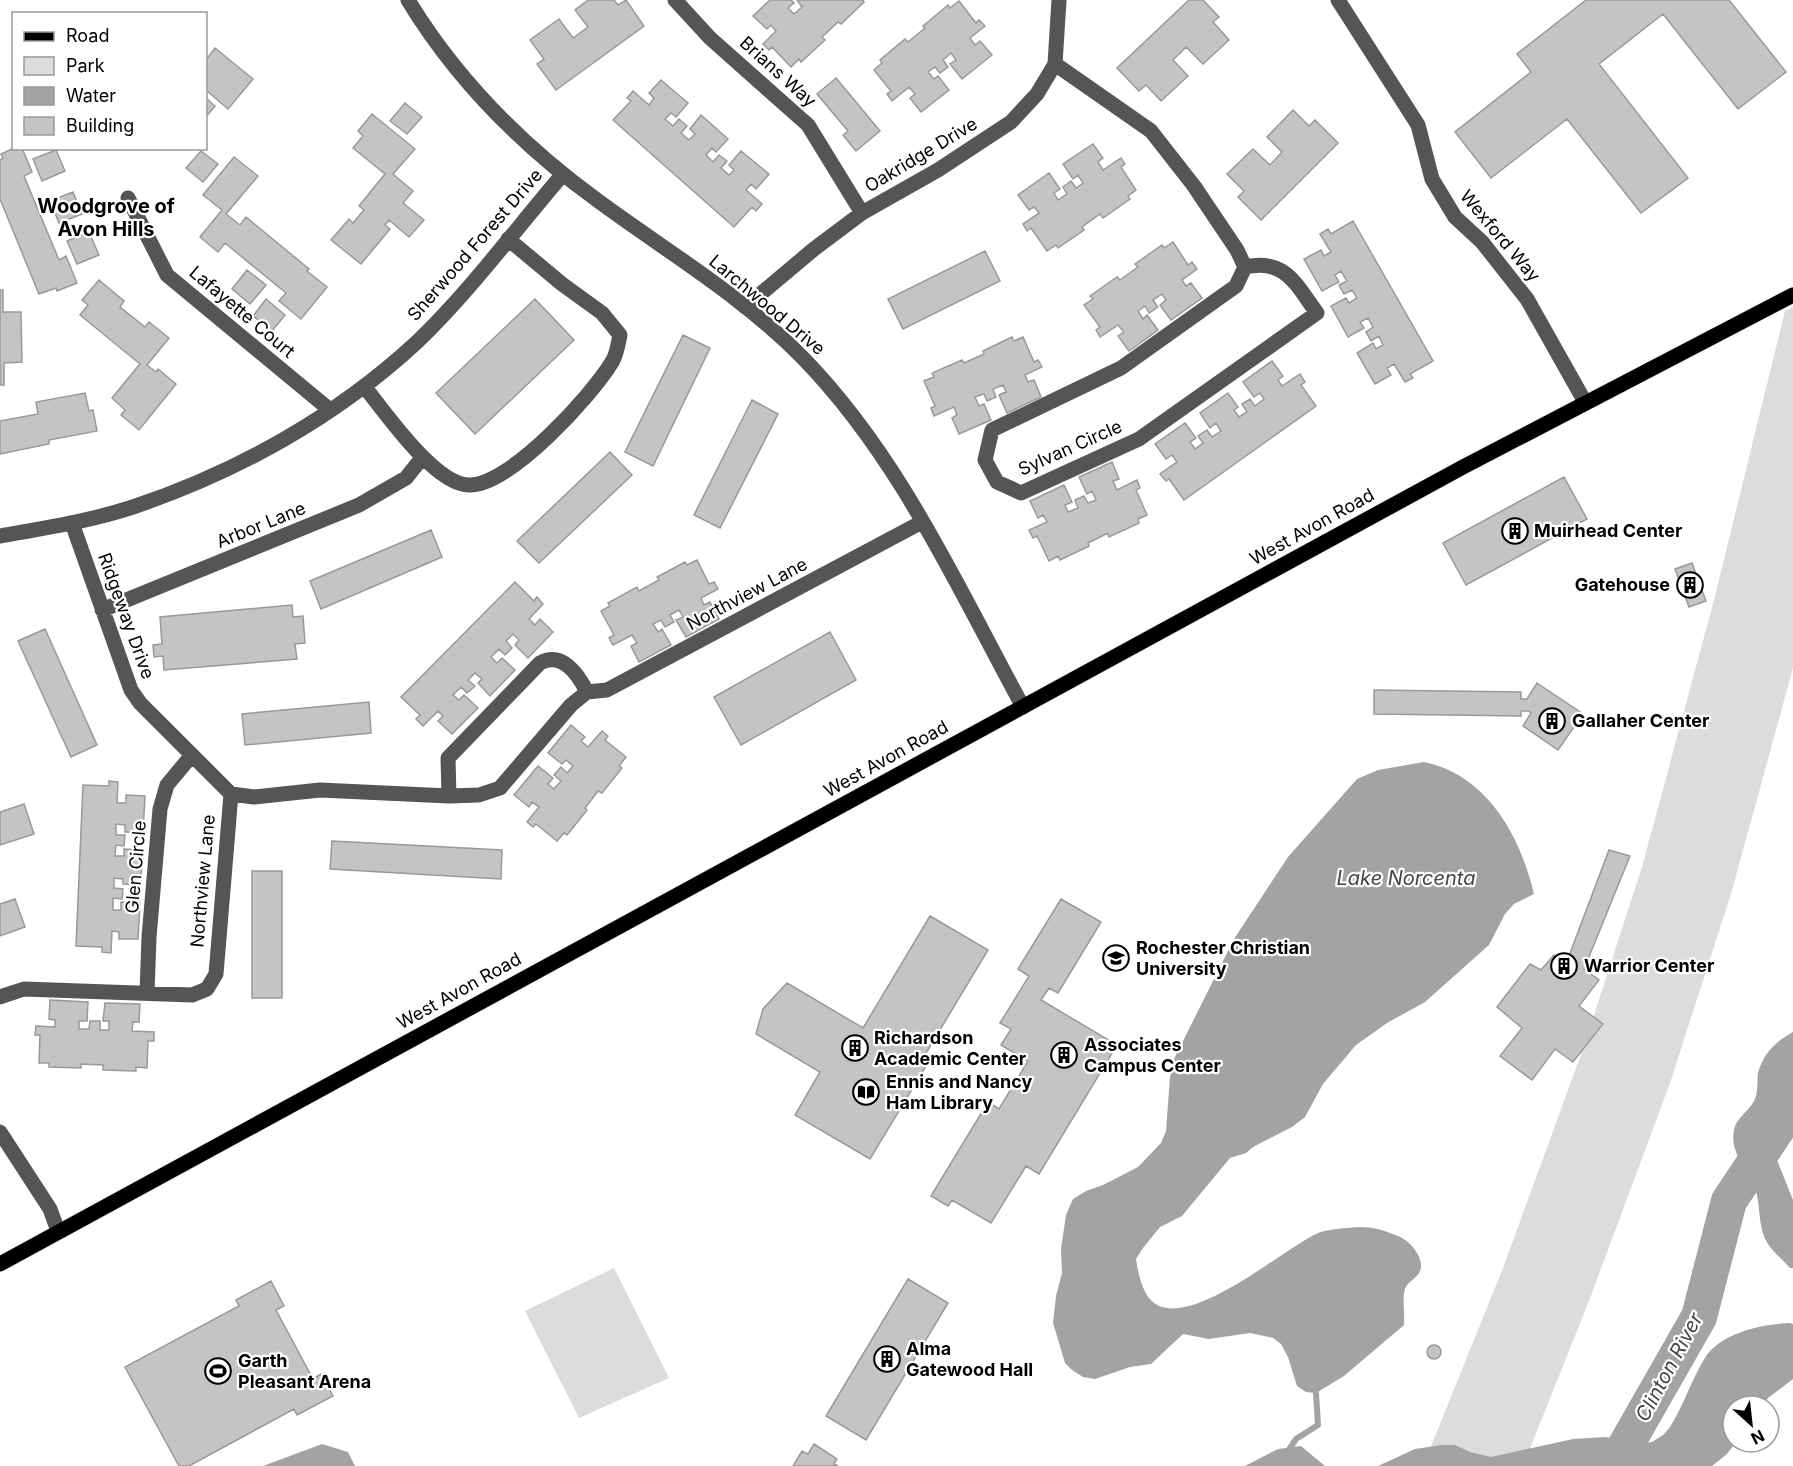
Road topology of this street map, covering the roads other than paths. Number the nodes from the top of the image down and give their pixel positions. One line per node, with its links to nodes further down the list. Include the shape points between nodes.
1 (408, 0): 6 (street, Larchwood Drive, via 492,109)
2 (675, 0): 8 (street, Brians Way, via 710,38 808,125)
3 (1059, 0): 5 (street, Oakridge Drive)
4 (1338, 0): 14 (street, Wexford Way, via 1418,124 1432,179 1455,217 1482,242 1527,299)
5 (1055, 64): 8 (street, Oakridge Drive, via 1037,94 1011,122); 10 (street, via 1151,131 1194,186)
6 (562, 174): 9 (street, Sherwood Forest Drive); 12 (street, Larchwood Drive)
7 (128, 198): 15 (street, Lafayette Court, via 167,275)
8 (862, 213): 12 (street, Oakridge Drive)
9 (508, 239): 13 (street, Sherwood Forest Drive, via 417,341); 16 (street, via 602,313 620,335 614,360 559,425 517,463 490,479 468,485 451,479)
10 (1245, 267): 10 (street, Sylvan Circle, via 1236,286 1121,368 992,430 985,460 997,483 1021,493 1139,439 1317,313 1289,274 1263,263)
11 (1793, 295): 14 (main road, West Avon Road)
12 (745, 307): 17 (street, Larchwood Drive, via 800,355 838,396 871,440)
13 (364, 386): 15 (street, Sherwood Forest Drive); 16 (street)
14 (1585, 402): 22 (main road, West Avon Road)
15 (330, 410): 18 (street, Sherwood Forest Drive, via 235,466 132,507)
16 (422, 459): 20 (street, Arbor Lane, via 406,478 359,506)
17 (922, 522): 21 (street, Northview Lane, via 607,690); 22 (street, Larchwood Drive)
18 (72, 523): 19 (street, Sherwood Forest Drive); 20 (street, Ridgeway Drive)
19 (0, 536)
20 (102, 610): 23 (street, Ridgeway Drive, via 131,690)
21 (587, 692): 25 (street, Northview Lane, via 571,705 500,788 479,795); 25 (street, via 579,676 557,659 540,663 448,758)
22 (1023, 706): 29 (main road, West Avon Road)
23 (192, 754): 24 (street, Ridgeway Drive); 26 (street, Glen Circle, via 167,785 160,809)
24 (231, 794): 25 (street, Northview Lane, via 254,797 320,790); 26 (street, Northview Lane, via 216,974 207,989 192,995)
25 (449, 796)
26 (147, 993): 27 (street, via 24,989)
27 (0, 997)
28 (0, 1132): 29 (street, via 50,1209)
29 (58, 1231): 30 (main road, West Avon Road)
30 (0, 1264)

